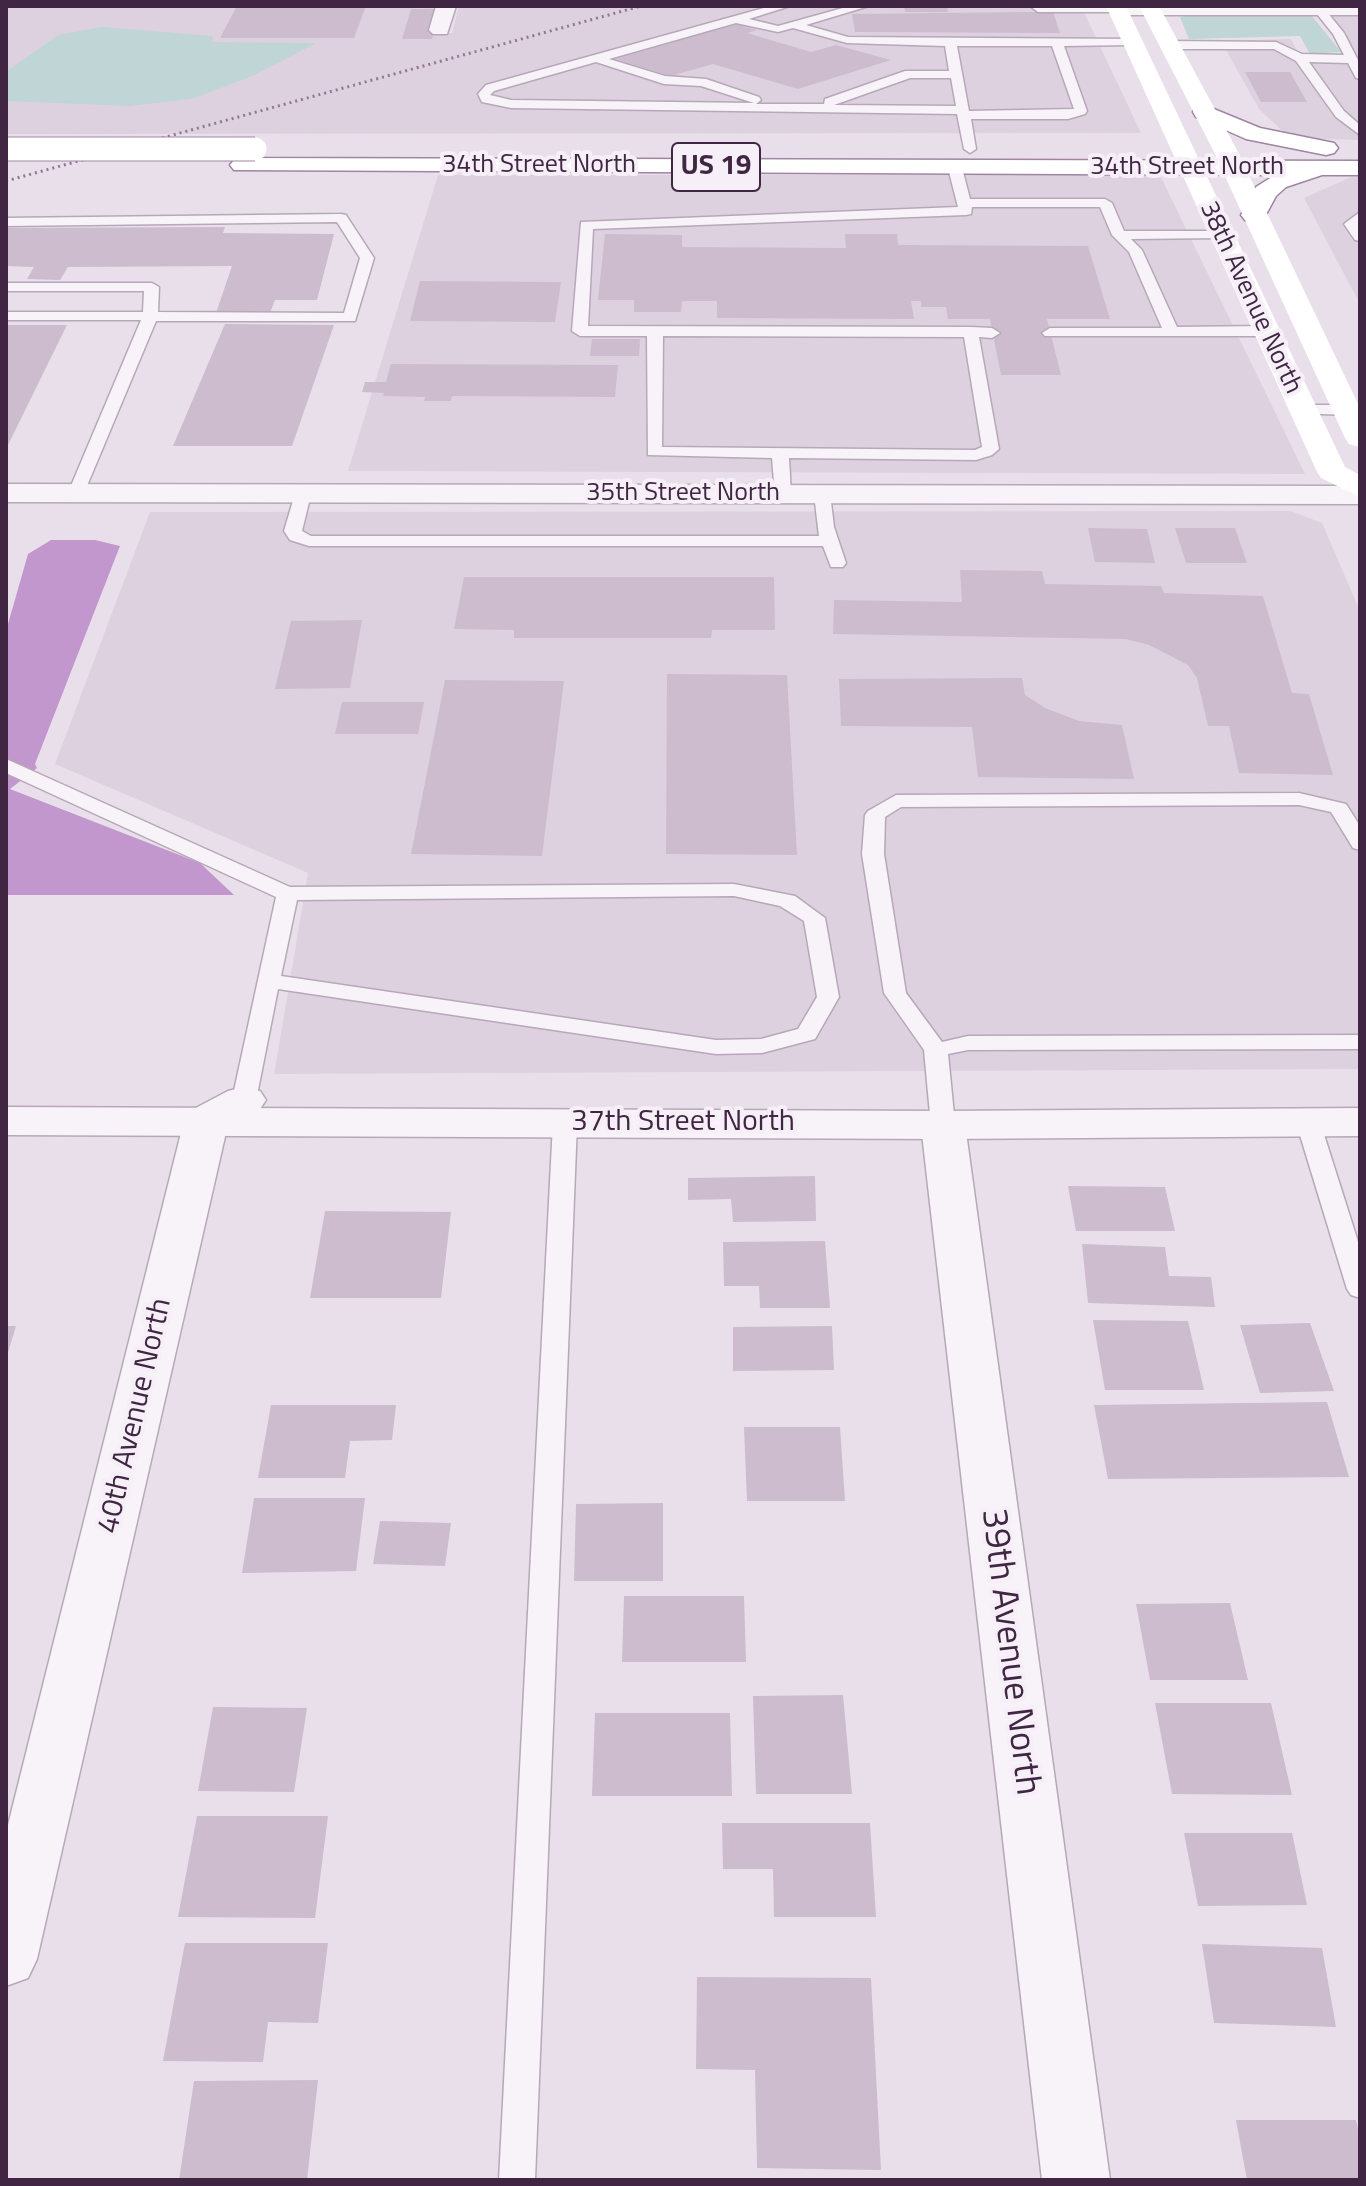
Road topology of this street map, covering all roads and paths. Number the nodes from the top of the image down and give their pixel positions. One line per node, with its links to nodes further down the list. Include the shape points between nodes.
1 (446, 6): 13 (street)
2 (784, 6): 11 (lane)
3 (863, 6): 4 (lane); 12 (lane)
4 (881, 6)
5 (1036, 6): 8 (lane)
6 (1117, 8): 7 (street); 8 (lane); 15 (main road, 38th Avenue North)
7 (1150, 8): 9 (street); 18 (main road, 38th Avenue North)
8 (1071, 9): 14 (lane)
9 (1319, 9): 10 (street); 21 (lane)
10 (1360, 9)
11 (736, 19): 12 (lane, via 781,34); 19 (lane)
12 (794, 25): 16 (lane, via 847,40)
13 (440, 30)
14 (1082, 33): 15 (lane); 17 (lane)
15 (1132, 42): 35 (main road, 38th Avenue North)
16 (950, 43): 17 (lane); 24 (lane)
17 (1057, 43): 28 (lane, via 1081,111)
18 (1169, 45): 20 (lane, via 1276,46); 29 (main road, 38th Avenue North)
19 (595, 58): 26 (lane, via 664,80 702,82); 26 (lane, via 484,94 511,104)
20 (1300, 58): 21 (lane); 30 (lane, via 1340,114)
21 (1350, 59): 25 (lane)
22 (887, 67): 23 (lane)
23 (909, 74): 24 (lane); 27 (lane)
24 (958, 75): 28 (lane)
25 (1360, 75)
26 (776, 107): 27 (lane)
27 (812, 108): 28 (lane)
28 (964, 112): 34 (lane)
29 (1204, 112): 36 (main road, 38th Avenue North); 37 (main road)
30 (1360, 131)
31 (1360, 148): 37 (main road, 34th Street North / US 19)
32 (6, 149): 33 (main road, 34th Street North / US 19, bridge)
33 (248, 157): 34 (main road, 34th Street North / US 19); 38 (main road, 34th Street North / US 19)
34 (963, 158): 35 (main road, 34th Street North / US 19); 40 (lane)
35 (1185, 158): 36 (main road, 34th Street North / US 19); 44 (main road, 38th Avenue North)
36 (1229, 158): 37 (main road, 34th Street North / US 19); 41 (main road, 38th Avenue North)
37 (1329, 158): 39 (main road, 34th Street North / US 19); 41 (main road, via 1277,182 1265,192)
38 (6, 165)
39 (1360, 168)
40 (964, 203): 45 (lane, via 1105,203); 50 (lane, via 966,211 586,225 580,331)
41 (1254, 215): 57 (main road, 38th Avenue North)
42 (1360, 216): 46 (lane, via 1351,224)
43 (6, 222): 49 (lane, via 341,218 367,258 350,318)
44 (1221, 234): 45 (lane); 51 (main road, 38th Avenue North)
45 (1119, 235): 53 (lane, via 1135,250)
46 (1360, 237)
47 (6, 287): 49 (lane, via 152,287)
48 (6, 316): 49 (lane)
49 (150, 316): 62 (lane)
50 (655, 331): 52 (lane); 59 (lane, via 654,452)
51 (1264, 331): 53 (lane); 56 (main road, 38th Avenue North)
52 (971, 332): 54 (lane); 59 (lane, via 991,449 976,455)
53 (1172, 332): 55 (lane)
54 (992, 333)
55 (1050, 333)
56 (1302, 410): 57 (lane); 60 (main road, 38th Avenue North, via 1332,472)
57 (1353, 410): 58 (main road, 38th Avenue North)
58 (1360, 438)
59 (780, 453): 64 (lane)
60 (1360, 488)
61 (6, 493): 62 (street, 35th Street North)
62 (76, 493): 63 (street, 35th Street North)
63 (303, 494): 64 (street, 35th Street North); 67 (lane, via 293,531 309,541)
64 (783, 494): 65 (street, 35th Street North)
65 (822, 494): 66 (street, 35th Street North); 67 (lane)
66 (1360, 495)
67 (828, 541): 68 (lane)
68 (837, 563)
69 (6, 765): 71 (lane)
70 (1360, 844): 74 (lane, via 1339,808 1299,799 896,801 875,815 872,846 893,984)
71 (287, 894): 72 (lane, 40th Avenue North); 72 (lane, via 734,890 787,901 814,918 828,997 807,1034 762,1046 716,1047)
72 (268, 981): 75 (lane, 40th Avenue North)
73 (1360, 1042): 74 (lane, via 968,1043)
74 (936, 1050): 80 (lane)
75 (225, 1111): 76 (street, 37th Street North); 79 (street, 37th Street North); 82 (street, 40th Avenue North)
76 (6, 1121)
77 (1308, 1122): 78 (street, 37th Street North); 80 (street, 37th Street North); 81 (lane)
78 (1360, 1122)
79 (565, 1123): 80 (street, 37th Street North); 83 (lane)
80 (943, 1125): 84 (street, 39th Avenue North)
81 (1360, 1289)
82 (6, 1959)
83 (517, 2180)
84 (1076, 2180)

